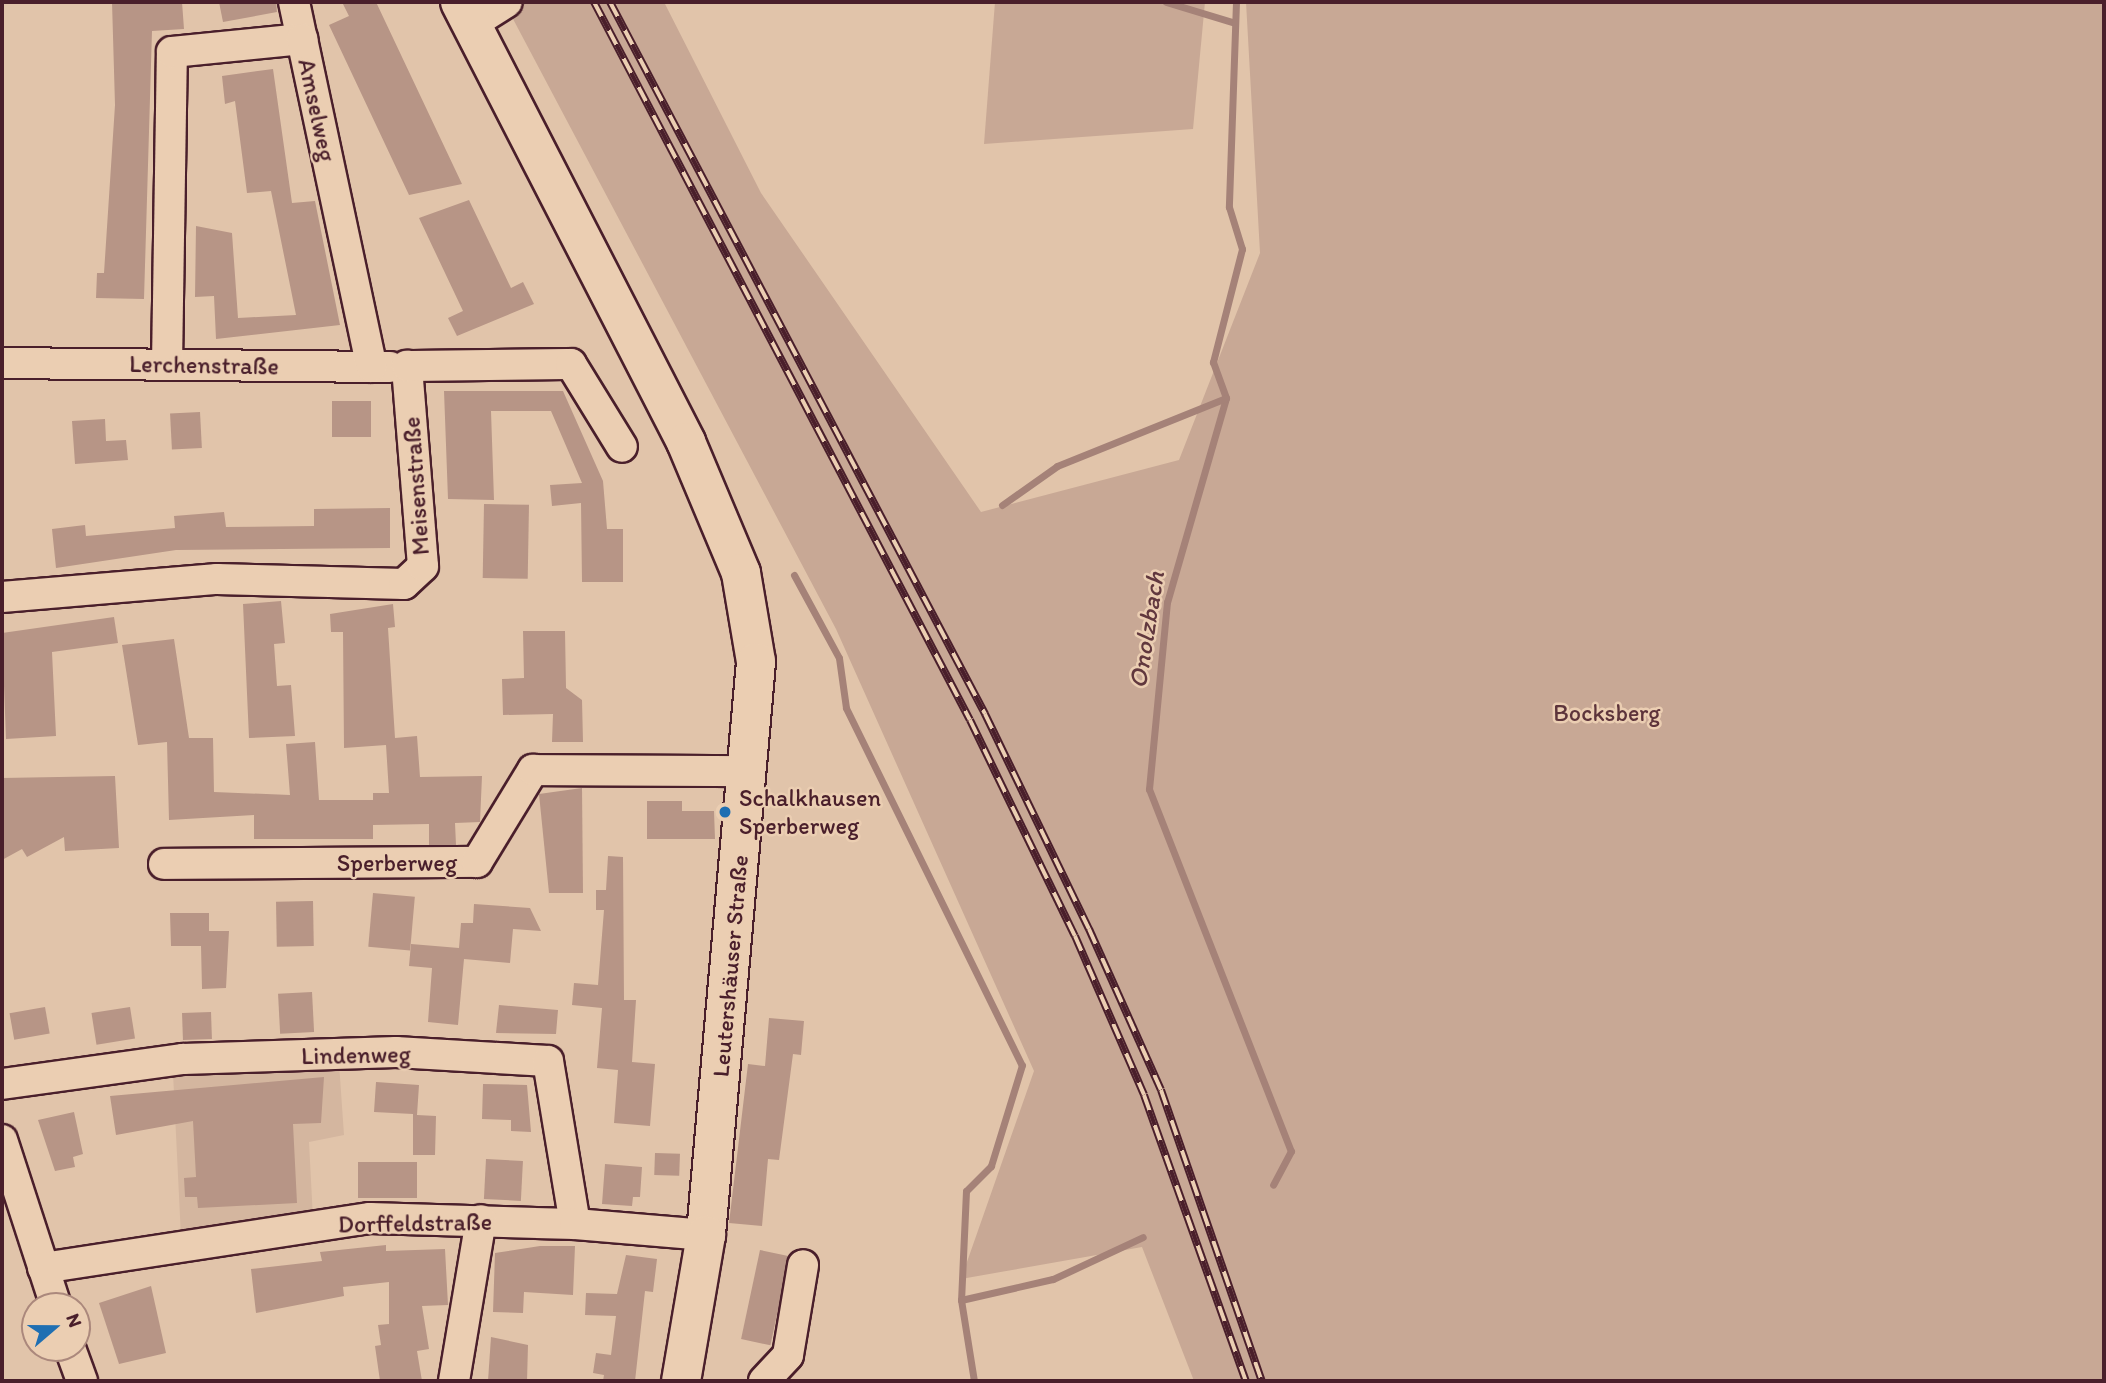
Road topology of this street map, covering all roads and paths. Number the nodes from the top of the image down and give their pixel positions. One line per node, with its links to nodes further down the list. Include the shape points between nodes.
1 (294, 2): 4 (street)
2 (507, 2): 3 (street)
3 (466, 13): 11 (main road, Leutershäuser Straße, via 716,513 741,573 755,662)
4 (302, 39): 6 (street, Amselweg, via 172,52); 8 (street, Amselweg)
5 (2, 363): 6 (street, Lerchenstraße)
6 (167, 364): 8 (street, Lerchenstraße)
7 (407, 366): 8 (street, Lerchenstraße); 9 (street, via 571,364); 10 (street, Meisenstraße, via 423,566 404,583 216,579)
8 (372, 367)
9 (622, 447)
10 (2, 597)
11 (747, 771): 12 (street, Sperberweg, via 533,770 477,862); 17 (main road, Leutershäuser Straße)
12 (164, 864)
13 (2, 1084): 16 (street, Lindenweg, via 183,1059 396,1052 548,1061)
14 (2, 1140): 19 (street)
15 (481, 1220): 16 (street, Dorffeldstraße); 19 (street, Dorffeldstraße, via 370,1218); 23 (street)
16 (575, 1224): 17 (street, Dorffeldstraße)
17 (706, 1236): 24 (main road, Leutershäuser Straße)
18 (803, 1265): 25 (street, via 788,1355)
19 (43, 1268): 20 (street)
20 (51, 1292)
21 (75, 1362): 22 (street)
22 (82, 1381)
23 (454, 1381)
24 (681, 1381)
25 (764, 1381)

